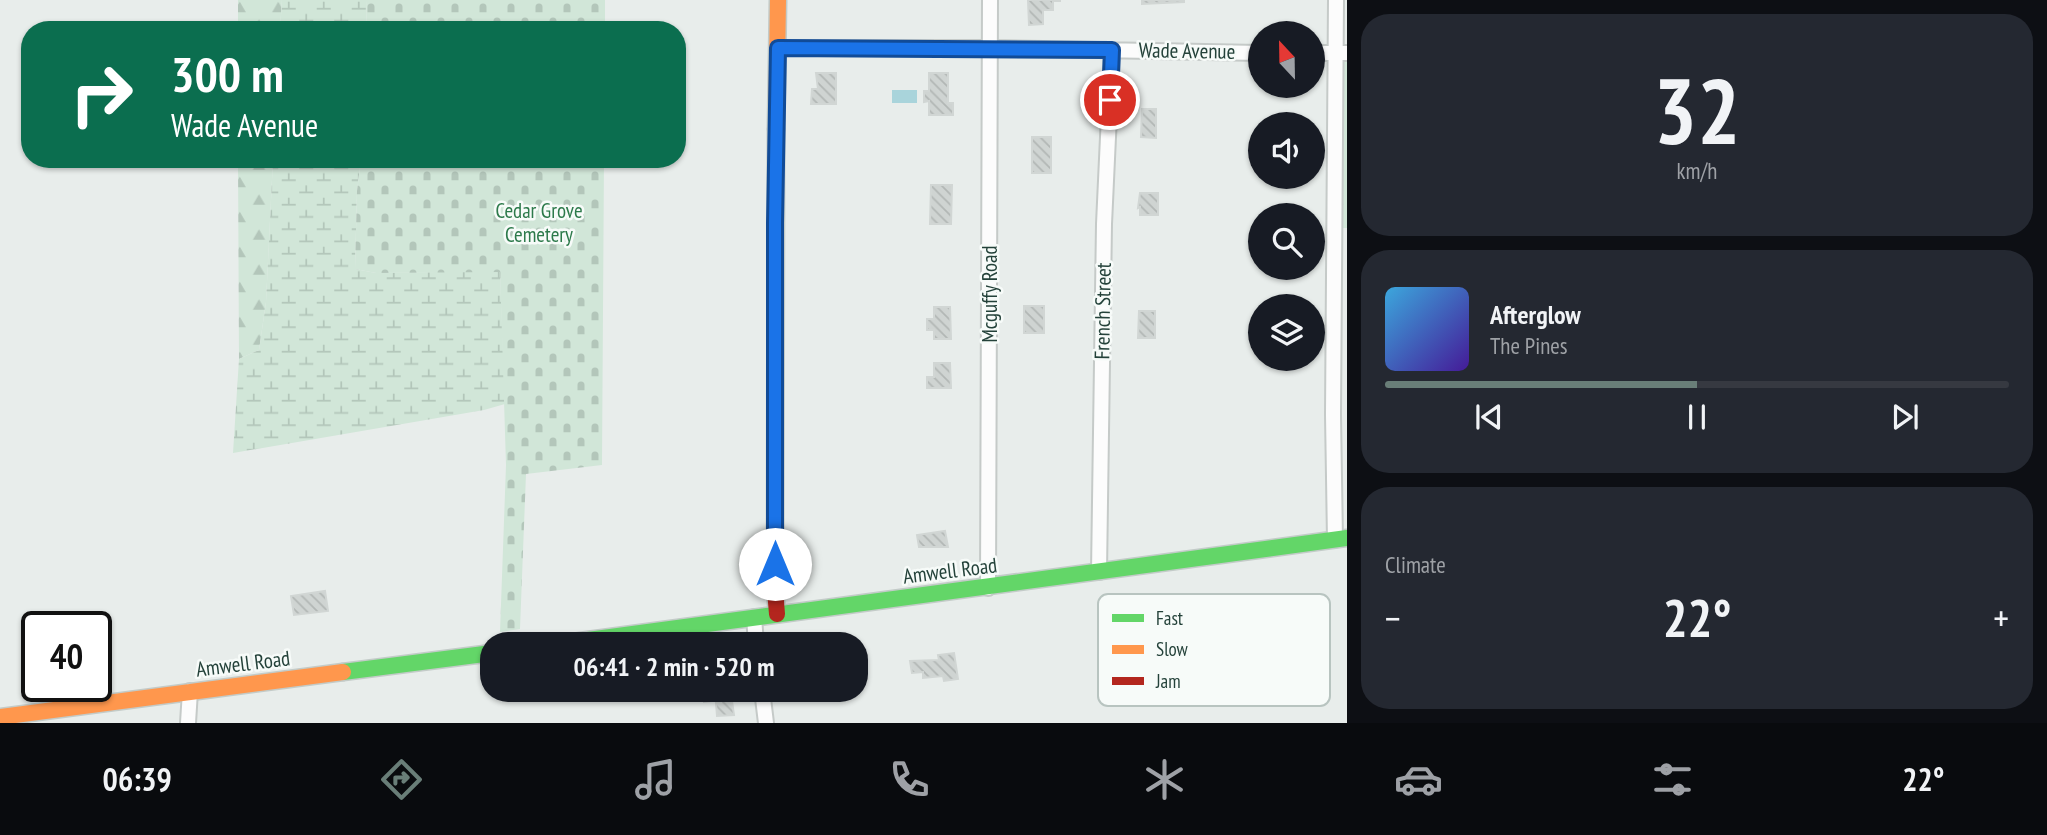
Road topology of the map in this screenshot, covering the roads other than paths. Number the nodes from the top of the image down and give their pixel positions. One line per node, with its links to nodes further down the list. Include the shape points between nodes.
1 (778, 0): 4 (main road)
2 (990, 0): 5 (street, Mcguffy Road)
3 (1336, 0): 8 (street)
4 (778, 48): 5 (street, Wade Avenue); 12 (main road)
5 (991, 48): 6 (street, Wade Avenue); 11 (street, Mcguffy Road)
6 (1112, 50): 7 (street, Wade Avenue); 10 (street, French Street)
7 (1248, 52)
8 (1341, 53): 9 (street, via 1333,415)
9 (1341, 539): 10 (main road, Amwell Road)
10 (1099, 572): 11 (main road, Amwell Road)
11 (988, 587): 12 (main road, Amwell Road)
12 (777, 614): 13 (main road, Amwell Road)
13 (754, 617): 14 (main road, Amwell Road); 15 (street)
14 (645, 632)
15 (755, 632)
16 (480, 655): 17 (main road, Amwell Road)
17 (190, 691): 19 (main road, Amwell Road); 20 (street)
18 (763, 702): 21 (street)
19 (0, 717)
20 (188, 723)
21 (766, 723)

